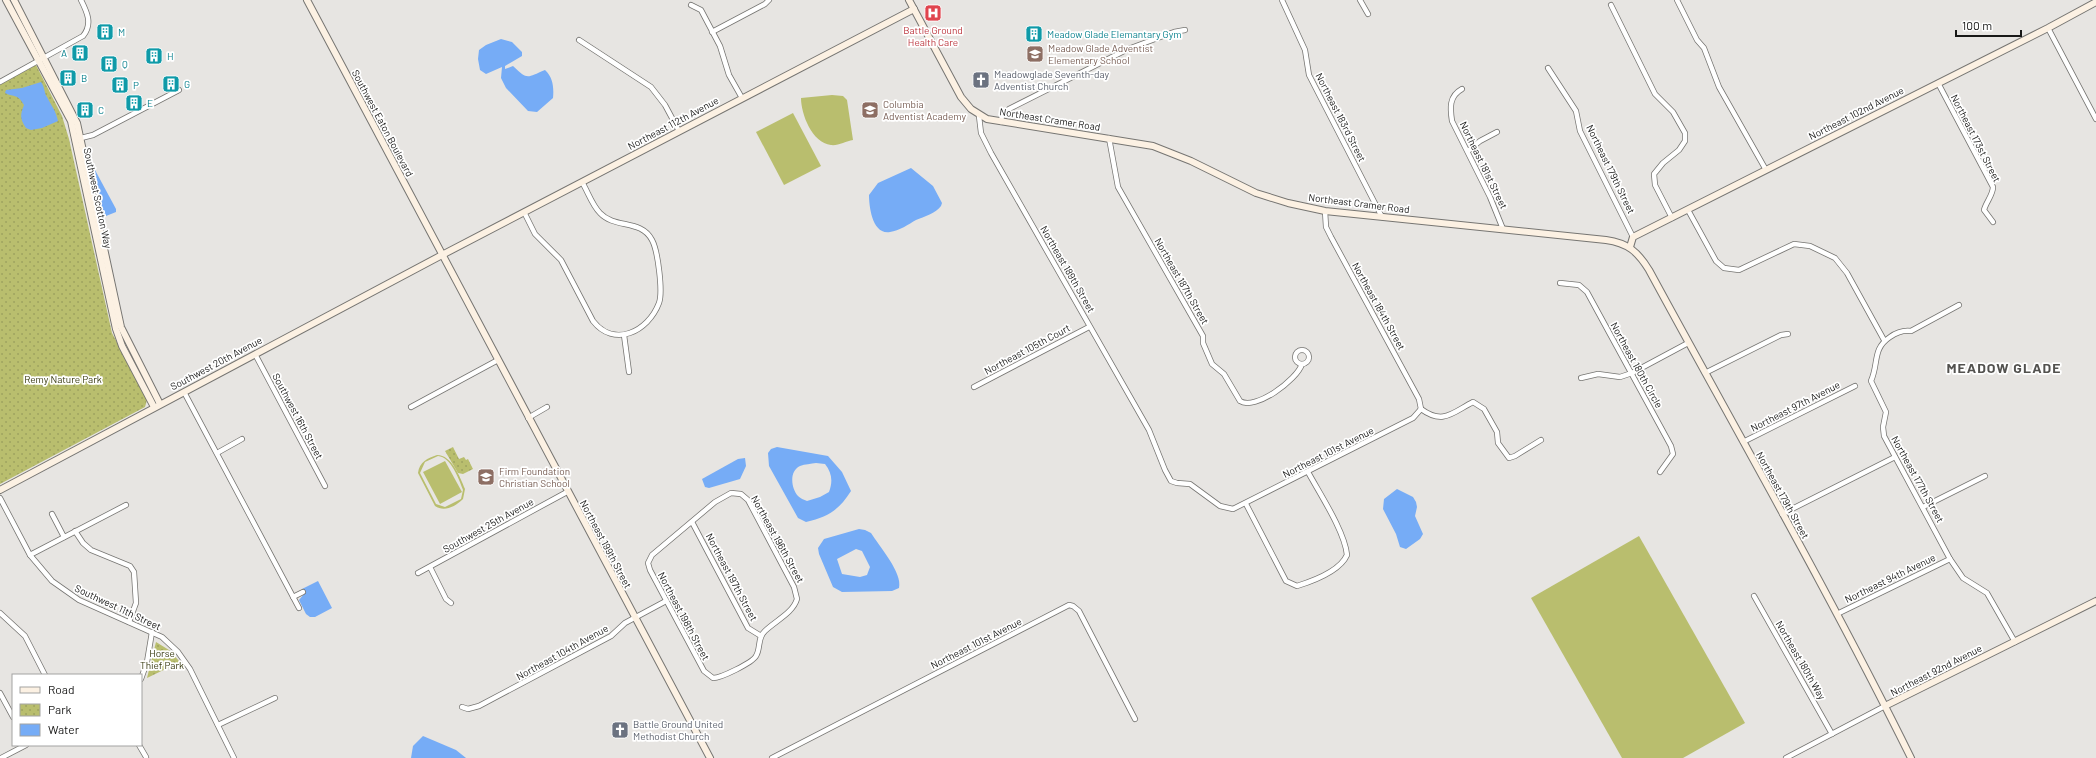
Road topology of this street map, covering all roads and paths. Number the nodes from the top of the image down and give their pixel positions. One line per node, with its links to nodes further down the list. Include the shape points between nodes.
1 (6, 0): 19 (street, Southwest Scotton Way)
2 (14, 0): 19 (street, Southwest Scotton Way)
3 (81, 0): 19 (street, via 89,21 86,33)
4 (306, 0): 45 (street, Southwest Eaton Boulevard)
5 (769, 0): 17 (street)
6 (909, 0): 13 (street)
7 (1282, 0): 39 (street, Northeast 183rd Street, via 1303,43 1309,75)
8 (1360, 0): 14 (street)
9 (1677, 0): 34 (street, via 1697,40 1704,48 1718,87)
10 (2096, 2): 15 (street, Northeast 102nd Avenue)
11 (691, 4): 17 (street, via 701,10)
12 (1612, 5): 40 (street, via 1655,94 1673,112 1685,134 1685,141 1679,150 1654,174 1655,185)
13 (914, 9): 25 (street, Northeast 112th Avenue); 26 (street, via 961,97)
14 (1368, 14)
15 (2048, 28): 22 (street, Northeast 102nd Avenue); 27 (street)
16 (1185, 30): 28 (street, via 1128,49 1009,109 1002,115)
17 (712, 32): 25 (street, via 729,75)
18 (578, 40): 29 (street, via 651,86)
19 (42, 58): 21 (street); 31 (street, Southwest Scotton Way, via 74,113)
20 (1548, 68): 43 (street, Northeast 179th Street, via 1576,111 1580,131)
21 (0, 82)
22 (1938, 84): 34 (street, Northeast 102nd Avenue); 41 (street, Northeast 173st Street, via 1993,187 1984,210)
23 (1462, 89): 33 (street, Northeast 181st Street, via 1453,97 1451,111 1455,130)
24 (179, 90): 31 (street, via 93,135)
25 (742, 98): 29 (street, Northeast 112th Avenue)
26 (979, 116): 28 (street, Northeast Cramer Road); 48 (street, Northeast 189th Street, via 980,132)
27 (2096, 119)
28 (1001, 122): 32 (street, Northeast Cramer Road)
29 (679, 131): 35 (street, Northeast 112th Avenue)
30 (1497, 132): 33 (street)
31 (79, 138): 63 (street, Southwest Scotton Way, via 112,298 124,336)
32 (1109, 138): 37 (street, Northeast Cramer Road, via 1153,146 1191,161 1256,193); 55 (street, Northeast 187th Street, via 1118,187 1203,336 1203,343 1212,364 1224,374 1240,400 1247,403 1276,392 1290,381)
33 (1468, 151): 42 (street, Northeast 181st Street)
34 (1766, 170): 36 (street, Northeast 102nd Avenue)
35 (582, 182): 38 (street, Northeast 112th Avenue); 50 (street, via 600,213 619,224 636,226 653,241 661,292 659,302 649,318 638,328)
36 (1688, 210): 40 (street, Northeast 102nd Avenue); 51 (street, via 1716,261 1731,271 1739,270 1794,244 1810,246 1840,263)
37 (1325, 211): 39 (street, Northeast Cramer Road); 66 (street, Northeast 184th Street, via 1326,227 1419,398)
38 (524, 212): 45 (street, Northeast 112th Avenue); 50 (street, via 535,234 561,260 600,330 616,336)
39 (1382, 217): 42 (street, Northeast Cramer Road)
40 (1672, 218): 43 (street, Northeast 102nd Avenue)
41 (1993, 222)
42 (1503, 229): 44 (street, Northeast Cramer Road, via 1606,240)
43 (1633, 237): 44 (street)
44 (1630, 247): 52 (street, Northeast 179th Street, via 1641,257 1649,270)
45 (442, 255): 53 (street, Southwest 20th Avenue); 54 (street, Northeast 199th Street)
46 (1560, 283): 57 (street, Northeast 180th Circle, via 1575,284 1584,289)
47 (1959, 305): 51 (street, via 1911,331 1904,330)
48 (1089, 327): 61 (street, Northeast 105th Court); 82 (street, Northeast 189th Street, via 1150,430 1169,479 1196,487 1220,506 1233,509)
49 (1788, 334): 58 (street, via 1781,334)
50 (624, 335): 56 (street)
51 (1884, 340): 72 (street, Northeast 177th Street, via 1877,352 1875,372 1871,381 1886,412 1883,432)
52 (1688, 343): 57 (street); 58 (street, Northeast 179th Street)
53 (255, 354): 62 (street, Southwest 20th Avenue); 76 (street, Southwest 16th Street)
54 (498, 360): 64 (street); 67 (street, Northeast 199th Street)
55 (1302, 364)
56 (629, 372)
57 (1632, 373): 59 (street, via 1620,377 1598,374); 74 (street, Northeast 180th Circle, via 1672,449 1672,455)
58 (1705, 373): 70 (street, Northeast 179th Street)
59 (1581, 378)
60 (1855, 386): 70 (street, Northeast 97th Avenue)
61 (974, 387)
62 (184, 392): 63 (street, Southwest 20th Avenue); 71 (street)
63 (157, 406): 77 (street, Southwest 20th Avenue)
64 (411, 406)
65 (547, 407): 67 (street)
66 (1421, 409): 69 (street, via 1429,415 1442,418 1473,402 1478,404 1484,409 1497,432 1498,443 1509,458); 73 (street, Northeast 101st Avenue, via 1413,418)
67 (528, 418): 78 (street, Northeast 199th Street)
68 (242, 439): 71 (street)
69 (1541, 440)
70 (1743, 442): 85 (street, Northeast 179th Street)
71 (217, 453): 95 (street)
72 (1895, 458): 83 (street, Northeast 177th Street); 85 (street)
73 (1308, 472): 80 (street, Northeast 101st Avenue); 80 (street, via 1344,542 1347,555 1345,561 1308,582 1297,586 1286,581)
74 (1660, 472)
75 (1985, 476): 83 (street)
76 (325, 486)
77 (0, 490)
78 (567, 492): 91 (street, Southwest 25th Avenue); 102 (street, Northeast 199th Street)
79 (0, 498): 89 (street, Southwest 11th Street)
80 (1246, 504): 82 (street, Northeast 101st Avenue)
81 (126, 505): 87 (street)
82 (1241, 507)
83 (1923, 507): 90 (street, Northeast 177th Street)
84 (52, 514): 88 (street)
85 (1782, 514): 101 (street, Northeast 179th Street)
86 (692, 522): 96 (street, Northeast 198th Street, via 652,555 648,563); 105 (street, Northeast 197th Street, via 748,628); 105 (street, Northeast 196th Street, via 726,495 738,493 748,500 797,596 793,607)
87 (76, 530): 88 (street); 103 (street, via 83,543 91,550 130,566 133,570 136,603)
88 (64, 537): 89 (street)
89 (30, 555): 103 (street, Southwest 11th Street, via 44,574 66,593)
90 (1950, 559): 101 (street, Northeast 94th Avenue); 106 (street, Northeast 177th Street, via 1963,578 1987,593)
91 (430, 568): 92 (street, Southwest 25th Avenue); 98 (street, via 446,599)
92 (418, 573)
93 (303, 592): 95 (street)
94 (1754, 596): 116 (street, Northeast 180th Way)
95 (293, 597): 99 (street)
96 (666, 601): 102 (street, Northeast 104th Avenue); 105 (street, Northeast 198th Street, via 708,676 713,678 753,660 758,652)
97 (2096, 601): 106 (street, Northeast 92nd Avenue)
98 (451, 603)
99 (298, 608)
100 (0, 613): 107 (street, via 25,636)
101 (1837, 614): 111 (street, Northeast 179th Street)
102 (635, 618): 112 (street, Northeast 104th Avenue, via 611,636 479,706 468,709); 122 (street, Northeast 199th Street)
103 (129, 622): 104 (street, Southwest 11th Street)
104 (152, 632): 108 (street, via 148,662); 115 (street, Southwest 11th Street, via 169,643 183,657)
105 (761, 636)
106 (2014, 642): 111 (street, Northeast 92nd Avenue)
107 (44, 674)
108 (142, 677)
109 (0, 693): 113 (street)
110 (275, 698): 115 (street)
111 (1885, 706): 116 (street, Northeast 92nd Avenue); 125 (street, Northeast 179th Street)
112 (462, 707)
113 (12, 715)
114 (1135, 719): 123 (street, Northeast 101st Avenue, via 1079,611 1069,605)
115 (218, 725): 121 (street, Southwest 11th Street)
116 (1832, 734): 124 (street, Northeast 92nd Avenue)
117 (24, 746): 120 (street)
118 (140, 746): 119 (street)
119 (146, 757)
120 (1, 758)
121 (234, 758)
122 (710, 758)
123 (772, 758)
124 (1786, 758)
125 (1911, 758)

